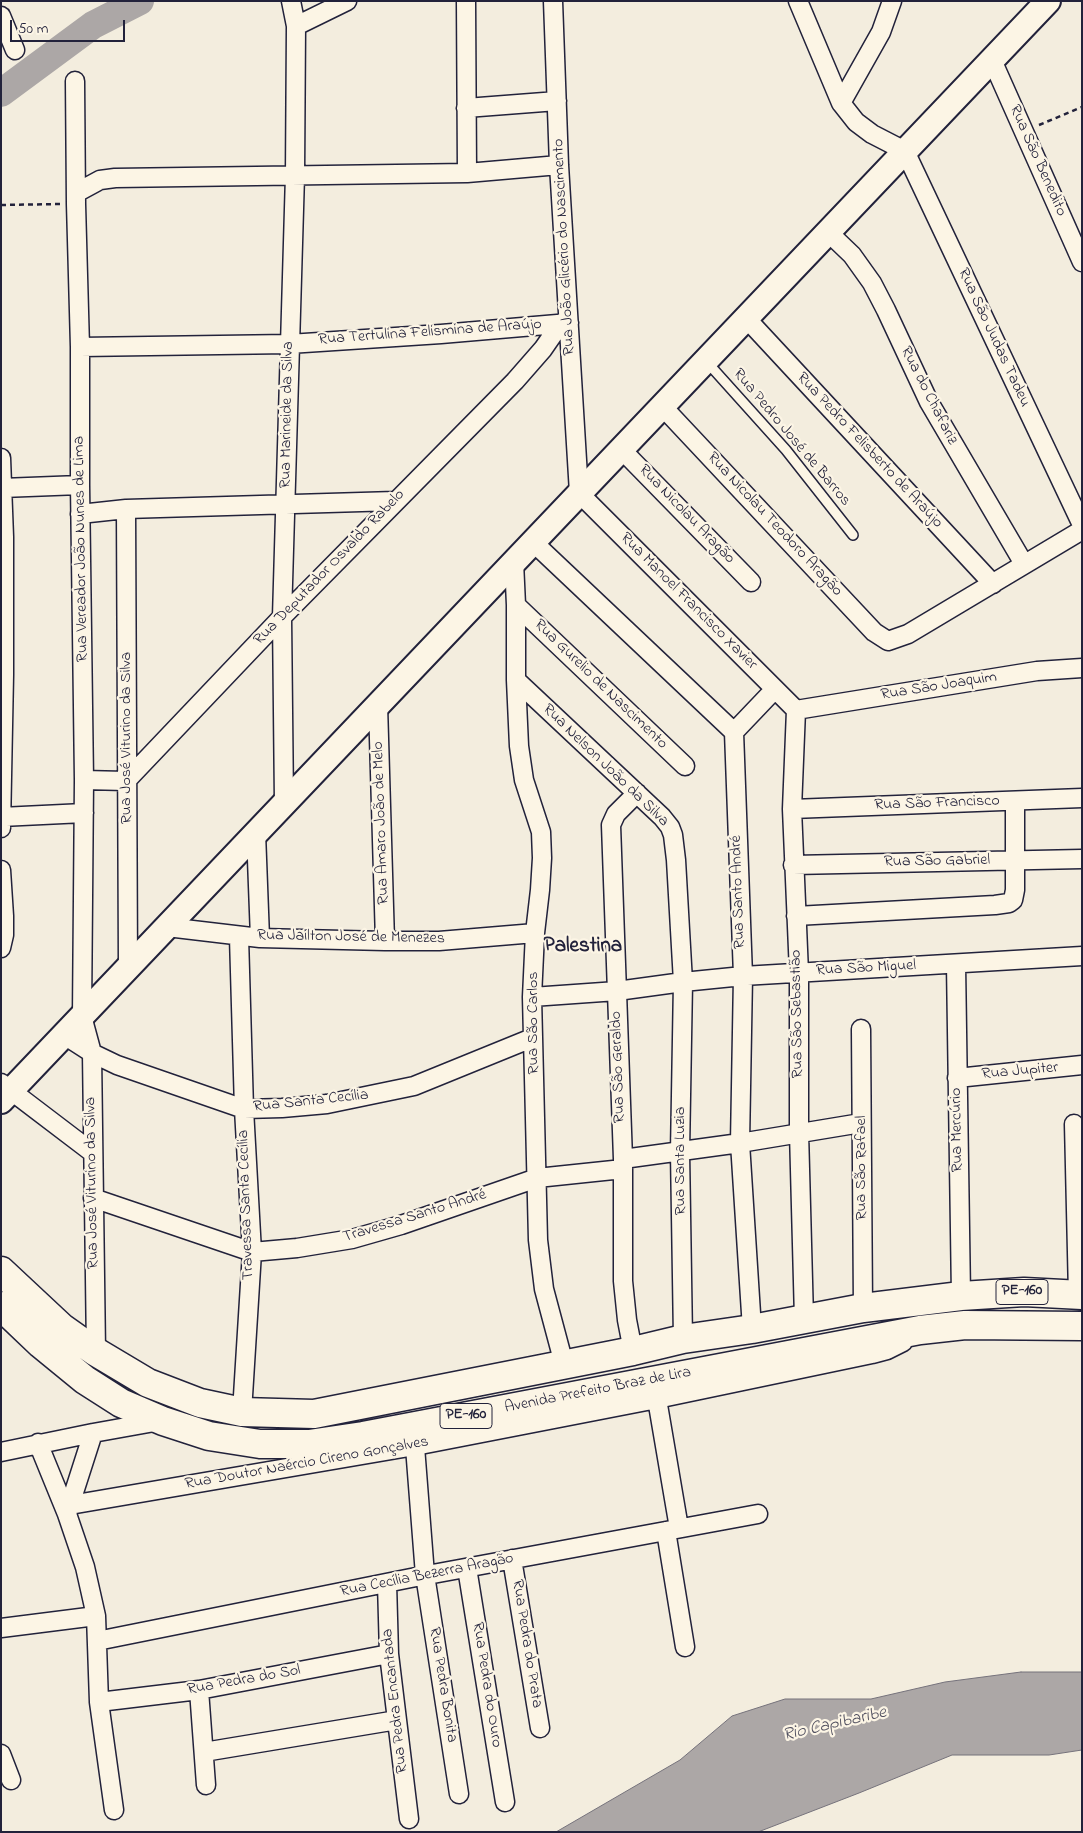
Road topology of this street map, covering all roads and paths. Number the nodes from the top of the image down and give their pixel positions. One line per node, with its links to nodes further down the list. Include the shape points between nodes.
1 (291, 1): 9 (street, Rua Marineide da Silva)
2 (347, 1): 9 (street)
3 (466, 1): 16 (street)
4 (553, 1): 13 (street, Rua João Glicério do Nascimento)
5 (798, 1): 14 (street)
6 (892, 1): 14 (street, via 882,32)
7 (1048, 1): 11 (street)
8 (1, 16): 10 (street)
9 (296, 26): 21 (street, Rua Marineide da Silva)
10 (15, 50)
11 (992, 60): 17 (street, Rua São Benedito); 18 (street)
12 (75, 81): 22 (street, Rua Vereador João Nunes de Lima)
13 (557, 101): 16 (street); 19 (street, Rua João Glicério do Nascimento)
14 (841, 103): 18 (street, via 856,122)
15 (1082, 107): 17 (path)
16 (466, 108): 20 (street)
17 (1025, 131): 25 (street, Rua São Benedito)
18 (905, 151): 24 (street); 41 (street, Rua São Judas Tadeu)
19 (559, 165): 20 (street); 27 (street, Rua João Glicério do Nascimento)
20 (467, 173): 21 (street)
21 (295, 175): 22 (street, via 115,178 100,180); 28 (street, Rua Marineide da Silva)
22 (76, 198): 23 (path); 29 (street, Rua Vereador João Nunes de Lima)
23 (1, 205)
24 (828, 232): 26 (street); 47 (street, Rua do Chafariz, via 852,255 872,283 929,402)
25 (1082, 262)
26 (746, 318): 30 (street); 49 (street, Rua Pedro Felisberto de Araújo)
27 (565, 323): 28 (street, Rua Tertulina Felismina de Araújo); 36 (street, Rua João Glicério do Nascimento); 37 (street, Rua Deputador Osvaldo Rabelo, via 515,381)
28 (289, 344): 29 (street, Rua Tertulina Felismina de Araújo); 38 (street, Rua Marineide da Silva)
29 (80, 347): 34 (street, Rua Vereador João Nunes de Lima)
30 (706, 360): 31 (street); 43 (lane, Rua Pedro José de Barros, via 786,450)
31 (662, 406): 32 (street); 49 (street, Rua Nicolau Teodoro Aragão, via 874,632 888,640 908,634)
32 (622, 449): 36 (street); 48 (street, Rua Nicolau Aragão)
33 (1, 458): 35 (street)
34 (80, 485): 35 (street); 40 (street, Rua Vereador João Nunes de Lima)
35 (2, 488): 44 (street)
36 (580, 493): 45 (street); 55 (street, Rua Manoel Francisco Xavier)
37 (395, 500): 38 (street); 51 (street, Rua Deputador Osvaldo Rabelo)
38 (286, 504): 39 (street); 51 (street, Rua Marineide da Silva)
39 (126, 509): 40 (street); 61 (street, Rua José Viturino da Silva)
40 (80, 514): 60 (street, Rua Vereador João Nunes de Lima)
41 (1082, 525)
42 (1082, 530): 47 (street)
43 (853, 535)
44 (2, 537): 53 (street)
45 (533, 542): 46 (street); 58 (street)
46 (514, 562): 50 (street, Rua São Carlos); 56 (street)
47 (1024, 564): 49 (street)
48 (751, 582)
49 (993, 584)
50 (516, 605): 54 (street, Rua São Carlos); 59 (street, Rua Gurelio de Nascimento)
51 (282, 617): 61 (street, Rua Deputador Osvaldo Rabelo); 65 (street, Rua Marineide da Silva)
52 (1082, 668): 57 (street, Rua São Joaquim, via 1037,671)
53 (3, 675): 68 (street)
54 (516, 680): 62 (street, Rua Nelson João da Silva); 76 (street, Rua São Carlos, via 521,765 541,832)
55 (775, 689): 57 (street, Rua Manoel Francisco Xavier); 58 (street)
56 (378, 705): 65 (street); 79 (street, Rua Amaro João de Melo)
57 (796, 710): 66 (street, Rua São Sebastião)
58 (734, 732): 85 (street, Rua Santo André)
59 (684, 766)
60 (84, 780): 61 (street); 67 (street, Rua Vereador João Nunes de Lima)
61 (126, 782): 83 (street, Rua José Viturino da Silva)
62 (637, 793): 86 (street, Rua Nelson João da Silva, via 662,817 673,835); 87 (street, Rua São Geraldo, via 616,814 611,826)
63 (1082, 798): 64 (street, Rua São Francisco)
64 (1015, 801): 66 (street, Rua São Francisco); 71 (street)
65 (284, 804): 69 (street)
66 (792, 808): 72 (street, Rua São Sebastião)
67 (84, 813): 68 (street); 89 (street, Rua Vereador João Nunes de Lima)
68 (2, 820)
69 (256, 833): 75 (street); 78 (street)
70 (1082, 859): 71 (street, Rua São Gabriel)
71 (1015, 860): 72 (street, Rua São Gabriel); 74 (street, via 1015,890 1009,903)
72 (793, 864): 74 (street, Rua São Sebastião)
73 (1, 870): 80 (street, via 4,916)
74 (796, 916): 84 (street, Rua São Sebastião)
75 (167, 927): 77 (street, Rua Jaílton José de Menezes); 83 (street)
76 (535, 933): 79 (street, Rua Jaílton José de Menezes); 88 (street, Rua São Carlos)
77 (239, 937): 78 (street, Rua Jaílton José de Menezes); 97 (street, Travessa Santa Cecília)
78 (260, 938): 79 (street, Rua Jaílton José de Menezes)
79 (385, 941)
80 (1, 948)
81 (1082, 956): 82 (street, Rua São Miguel)
82 (956, 964): 84 (street, Rua São Miguel); 95 (street, Rua Mercúrio)
83 (128, 968): 89 (street)
84 (799, 972): 85 (street, Rua São Miguel); 100 (street, Rua São Sebastião)
85 (743, 976): 86 (street, Rua São Miguel); 101 (street, Rua Santo André)
86 (683, 982): 87 (street, Rua São Miguel); 102 (street, Rua Santa Luzia)
87 (617, 991): 88 (street, Rua São Miguel); 104 (street, Rua São Geraldo)
88 (532, 997): 92 (street, Rua São Carlos)
89 (82, 1016): 91 (street); 93 (street, Rua José Viturino da Silva)
90 (861, 1029): 98 (street, Rua São Rafael)
91 (64, 1036): 93 (street, Rua Santa Cecília); 96 (street)
92 (532, 1038): 97 (street, Rua Santa Cecília, via 414,1086 327,1104); 105 (street, Rua São Carlos)
93 (92, 1053): 97 (street, Rua Santa Cecília, via 117,1065); 103 (street, Rua José Viturino da Silva)
94 (1082, 1065): 95 (street, Rua Jupiter)
95 (957, 1078): 111 (street, Rua Mercúrio)
96 (4, 1092): 103 (street)
97 (244, 1109): 107 (street, Travessa Santa Cecília)
98 (862, 1122): 100 (street, Travessa Santo André); 113 (street, Rua São Rafael)
99 (1074, 1124): 108 (street)
100 (799, 1132): 101 (street, Travessa Santo André); 114 (street, Rua São Sebastião)
101 (740, 1143): 102 (street, Travessa Santo André); 116 (street, Rua Santo André)
102 (680, 1152): 104 (street, Travessa Santo André); 118 (street, Rua Santa Luzia)
103 (93, 1153): 106 (street, Rua José Viturino da Silva)
104 (623, 1164): 105 (street, Travessa Santo André); 119 (street, Rua São Geraldo, via 623,1281)
105 (538, 1178): 107 (street, Travessa Santo André, via 352,1239); 121 (street, Rua São Carlos, via 540,1264)
106 (93, 1198): 107 (street, Travessa Santo André); 120 (street, Rua José Viturino da Silva)
107 (252, 1252): 123 (street, Travessa Santa Cecília)
108 (1079, 1258): 110 (street)
109 (1, 1271): 120 (main road, Avenida Prefeito Braz de Lira / PE-160, via 62,1328)
110 (1080, 1295): 111 (main road, PE-160, via 1024,1292)
111 (961, 1296): 113 (main road, Avenida Prefeito Braz de Lira / PE-160)
112 (1, 1306): 124 (main road, Avenida Prefeito Braz de Lira / PE-160, via 85,1380 121,1403)
113 (863, 1308): 114 (main road, Avenida Prefeito Braz de Lira / PE-160)
114 (804, 1319): 116 (main road, Avenida Prefeito Braz de Lira / PE-160)
115 (1082, 1326): 117 (main road, Avenida Prefeito Braz de Lira / PE-160, via 965,1325)
116 (752, 1329): 118 (main road, Avenida Prefeito Braz de Lira / PE-160)
117 (920, 1330): 122 (street, Rua Doutor Naércio Cireno Gonçalves, via 900,1344 872,1354); 126 (main road, Avenida Prefeito Braz de Lira / PE-160)
118 (683, 1339): 119 (main road, Avenida Prefeito Braz de Lira / PE-160)
119 (633, 1351): 121 (main road, Avenida Prefeito Braz de Lira / PE-160)
120 (96, 1352): 123 (main road, Avenida Prefeito Braz de Lira / PE-160, via 148,1383 200,1403)
121 (564, 1364): 123 (main road, Avenida Prefeito Braz de Lira / PE-160, via 314,1414)
122 (657, 1399): 126 (street, Rua Doutor Naércio Cireno Gonçalves); 131 (street)
123 (242, 1412)
124 (163, 1421): 125 (street); 126 (main road, Avenida Prefeito Braz de Lira / PE-160, via 210,1436 260,1444 309,1444 363,1436)
125 (93, 1433): 127 (street); 129 (street)
126 (414, 1436): 129 (street, Rua Doutor Naércio Cireno Gonçalves); 134 (street, Rua Pedra Bonita)
127 (38, 1444): 128 (street); 129 (street)
128 (1, 1452)
129 (68, 1509): 136 (street)
130 (758, 1514): 131 (street, Rua Cecília Bezerra Aragão)
131 (672, 1529): 132 (street, Rua Cecília Bezerra Aragão); 139 (street)
132 (512, 1559): 133 (street, Rua Cecília Bezerra Aragão); 144 (street, Rua Pedra do Prata)
133 (467, 1568): 134 (street, Rua Cecília Bezerra Aragão); 150 (street, Rua Pedra do Ouro)
134 (425, 1576): 135 (street, Rua Cecília Bezerra Aragão); 149 (street, Rua Pedra Bonita)
135 (387, 1583): 138 (street, Rua Cecília Bezerra Aragão); 140 (street, Rua Pedra Encantada)
136 (96, 1616): 137 (street); 138 (street)
137 (1, 1628)
138 (97, 1641): 142 (street)
139 (684, 1647)
140 (389, 1654): 141 (street, Rua Pedra do Sol); 143 (street, Rua Pedra Encantada)
141 (198, 1690): 142 (street, Rua Pedra do Sol); 145 (street)
142 (99, 1702): 151 (street)
143 (397, 1720): 145 (street); 152 (street, Rua Pedra Encantada)
144 (540, 1728)
145 (204, 1752): 148 (street)
146 (1, 1754): 147 (street)
147 (11, 1780)
148 (206, 1785)
149 (459, 1794)
150 (505, 1802)
151 (114, 1810)
152 (409, 1819)

